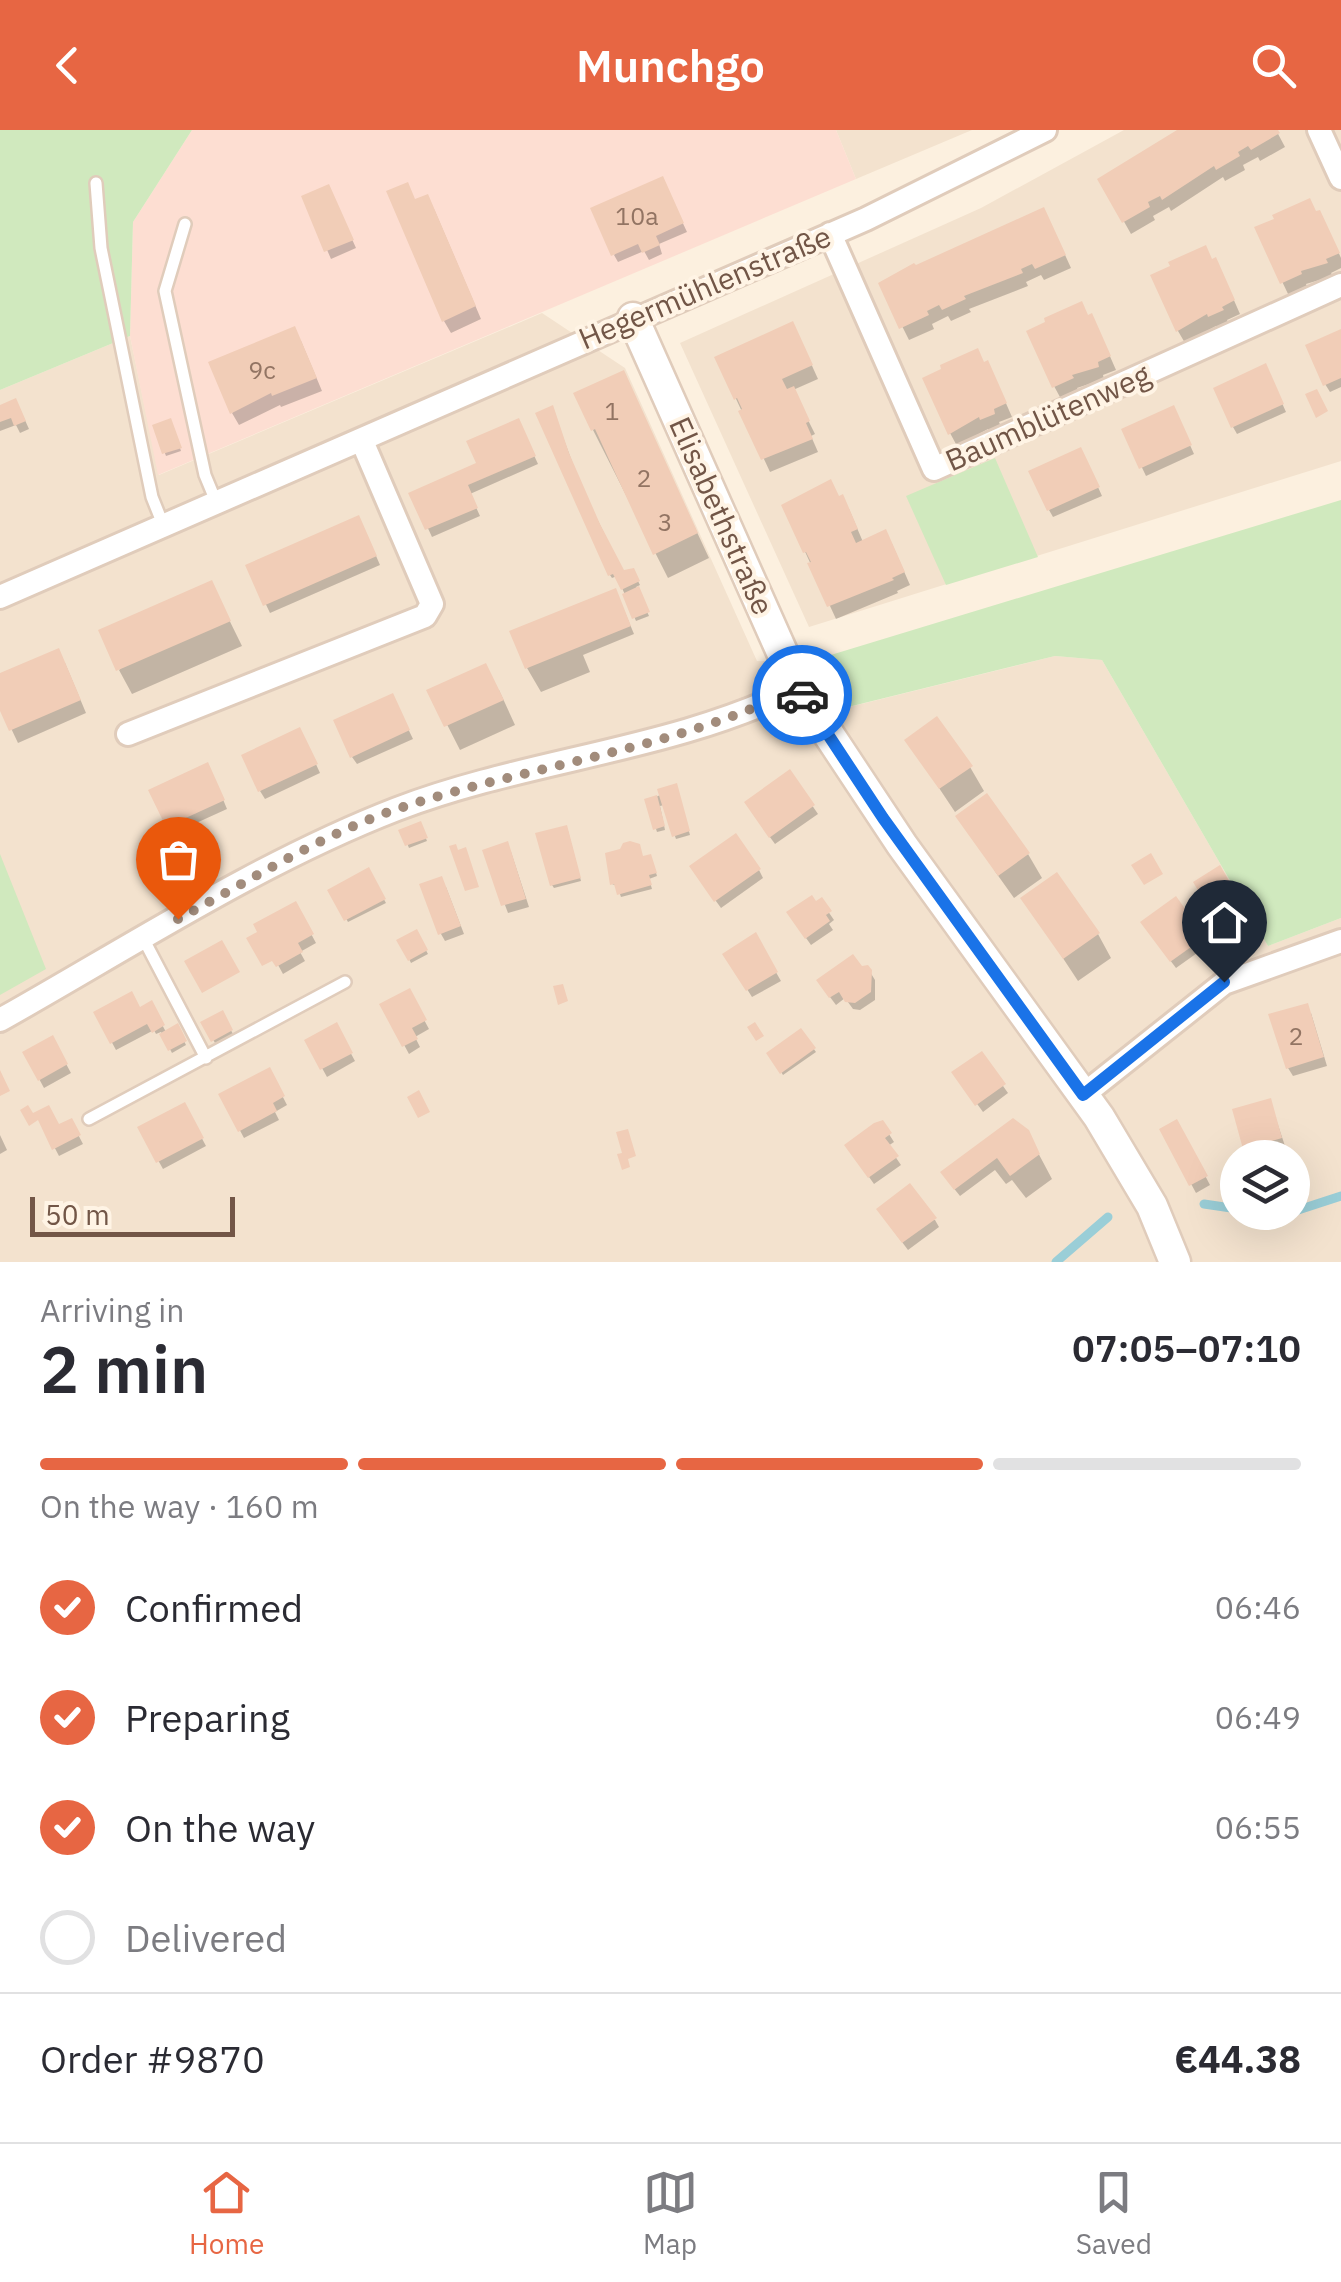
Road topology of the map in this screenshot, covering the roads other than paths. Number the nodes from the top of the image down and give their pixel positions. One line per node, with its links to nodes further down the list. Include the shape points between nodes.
1 (1045, 130): 6 (street, Hegermühlenstraße)
2 (1319, 130): 3 (street)
3 (1341, 178)
4 (96, 183): 11 (lane, via 101,248 152,497)
5 (185, 224): 10 (lane, via 165,290)
6 (830, 234): 7 (street, Baumblütenweg, via 934,470); 8 (street, Hegermühlenstraße)
7 (1341, 285)
8 (633, 318): 9 (street, Hegermühlenstraße); 13 (street, Elisabethstraße)
9 (362, 441): 10 (street, Hegermühlenstraße); 14 (street, via 432,604 425,616)
10 (217, 504): 11 (street, Hegermühlenstraße)
11 (164, 526): 12 (street, Hegermühlenstraße)
12 (0, 596)
13 (798, 688): 15 (street, via 698,727 398,809 316,844); 20 (street, Elisabethstraße)
14 (128, 734)
15 (143, 938): 18 (street); 19 (lane)
16 (1341, 941): 20 (street, via 1224,982)
17 (345, 982): 19 (lane)
18 (0, 1020)
19 (206, 1058): 21 (lane)
20 (1083, 1095): 22 (street, Elisabethstraße, via 1136,1178)
21 (89, 1119)
22 (1176, 1262)

